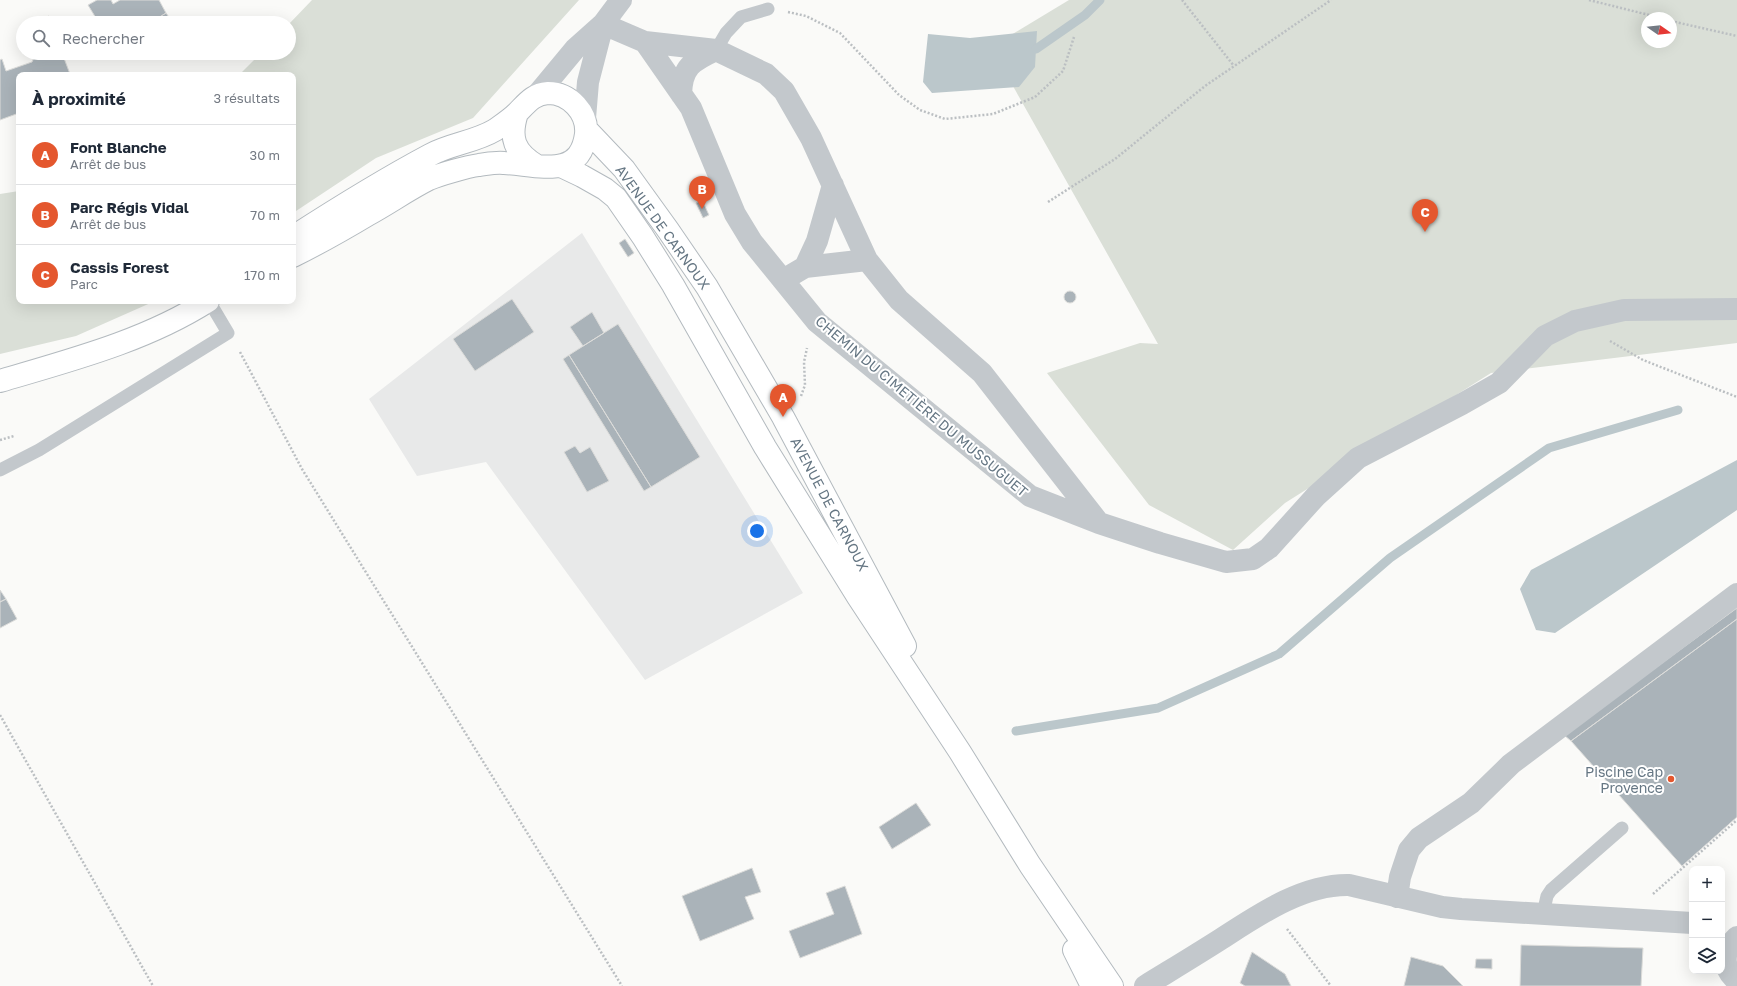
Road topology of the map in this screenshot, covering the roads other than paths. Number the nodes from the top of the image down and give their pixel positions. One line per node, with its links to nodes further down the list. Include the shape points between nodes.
1 (621, 0): 3 (street)
2 (768, 9): 5 (lane, via 741,17 726,33)
3 (603, 24): 4 (street); 7 (street, via 575,48); 9 (street, via 588,82)
4 (645, 42): 5 (street); 6 (street, CHEMIN DU CIMETIÈRE DU MUSSUGUET)
5 (716, 50): 6 (street, via 697,58 687,69 682,80); 12 (street, via 766,74 784,91)
6 (681, 94): 17 (street, CHEMIN DU CIMETIÈRE DU MUSSUGUET, via 691,108 735,214 752,242)
7 (536, 96): 8 (main road, via 525,103); 9 (main road, AVENUE DE CARNOUX, via 548,93 571,101 579,108)
8 (517, 113): 10 (main road, via 513,125 513,138 518,150); 13 (main road, via 495,130 474,140 432,153 360,194)
9 (586, 124): 11 (main road, via 585,141 580,152 572,161); 27 (main road, AVENUE DE CARNOUX, via 624,169 707,287 790,430)
10 (537, 166): 11 (main road, AVENUE DE CARNOUX); 14 (main road, AVENUE DE CARNOUX, via 502,162 478,165 430,178)
11 (561, 166): 27 (main road, AVENUE DE CARNOUX, via 605,189 616,198 673,285 765,447 850,584)
12 (833, 184): 15 (street); 16 (street, via 817,241)
13 (296, 235)
14 (296, 254)
15 (867, 260): 16 (street); 23 (street, via 899,300 982,373)
16 (805, 267): 17 (street)
17 (783, 280): 24 (street, CHEMIN DU CIMETIÈRE DU MUSSUGUET, via 817,322 1030,496)
18 (204, 304): 21 (main road, via 187,315 120,344)
19 (211, 304): 22 (lane, via 228,333 40,450)
20 (1737, 309): 25 (street, CHEMIN DU CIMETIÈRE DU MUSSUGUET, via 1624,310 1575,321 1545,336 1499,383 1358,458 1316,496 1269,548 1253,559 1226,562)
21 (0, 381)
22 (0, 470)
23 (1073, 489): 24 (street, via 1070,498 1064,504); 25 (street)
24 (1052, 504): 25 (street, CHEMIN DU CIMETIÈRE DU MUSSUGUET)
25 (1099, 523)
26 (1737, 594): 30 (street, via 1511,764 1471,803 1418,838 1409,850)
27 (960, 752): 29 (main road, AVENUE DE CARNOUX)
28 (1622, 828): 31 (lane, via 1551,890)
29 (1030, 865): 35 (main road, AVENUE DE CARNOUX); 36 (main road, AVENUE DE CARNOUX)
30 (1397, 897): 31 (street, via 1442,907); 37 (street, via 1349,885 1318,888 1271,907)
31 (1543, 914): 32 (street)
32 (1689, 923)
33 (1730, 939): 34 (street, via 1725,959 1728,972)
34 (1737, 982)
35 (1092, 986)
36 (1112, 986)
37 (1145, 986)

